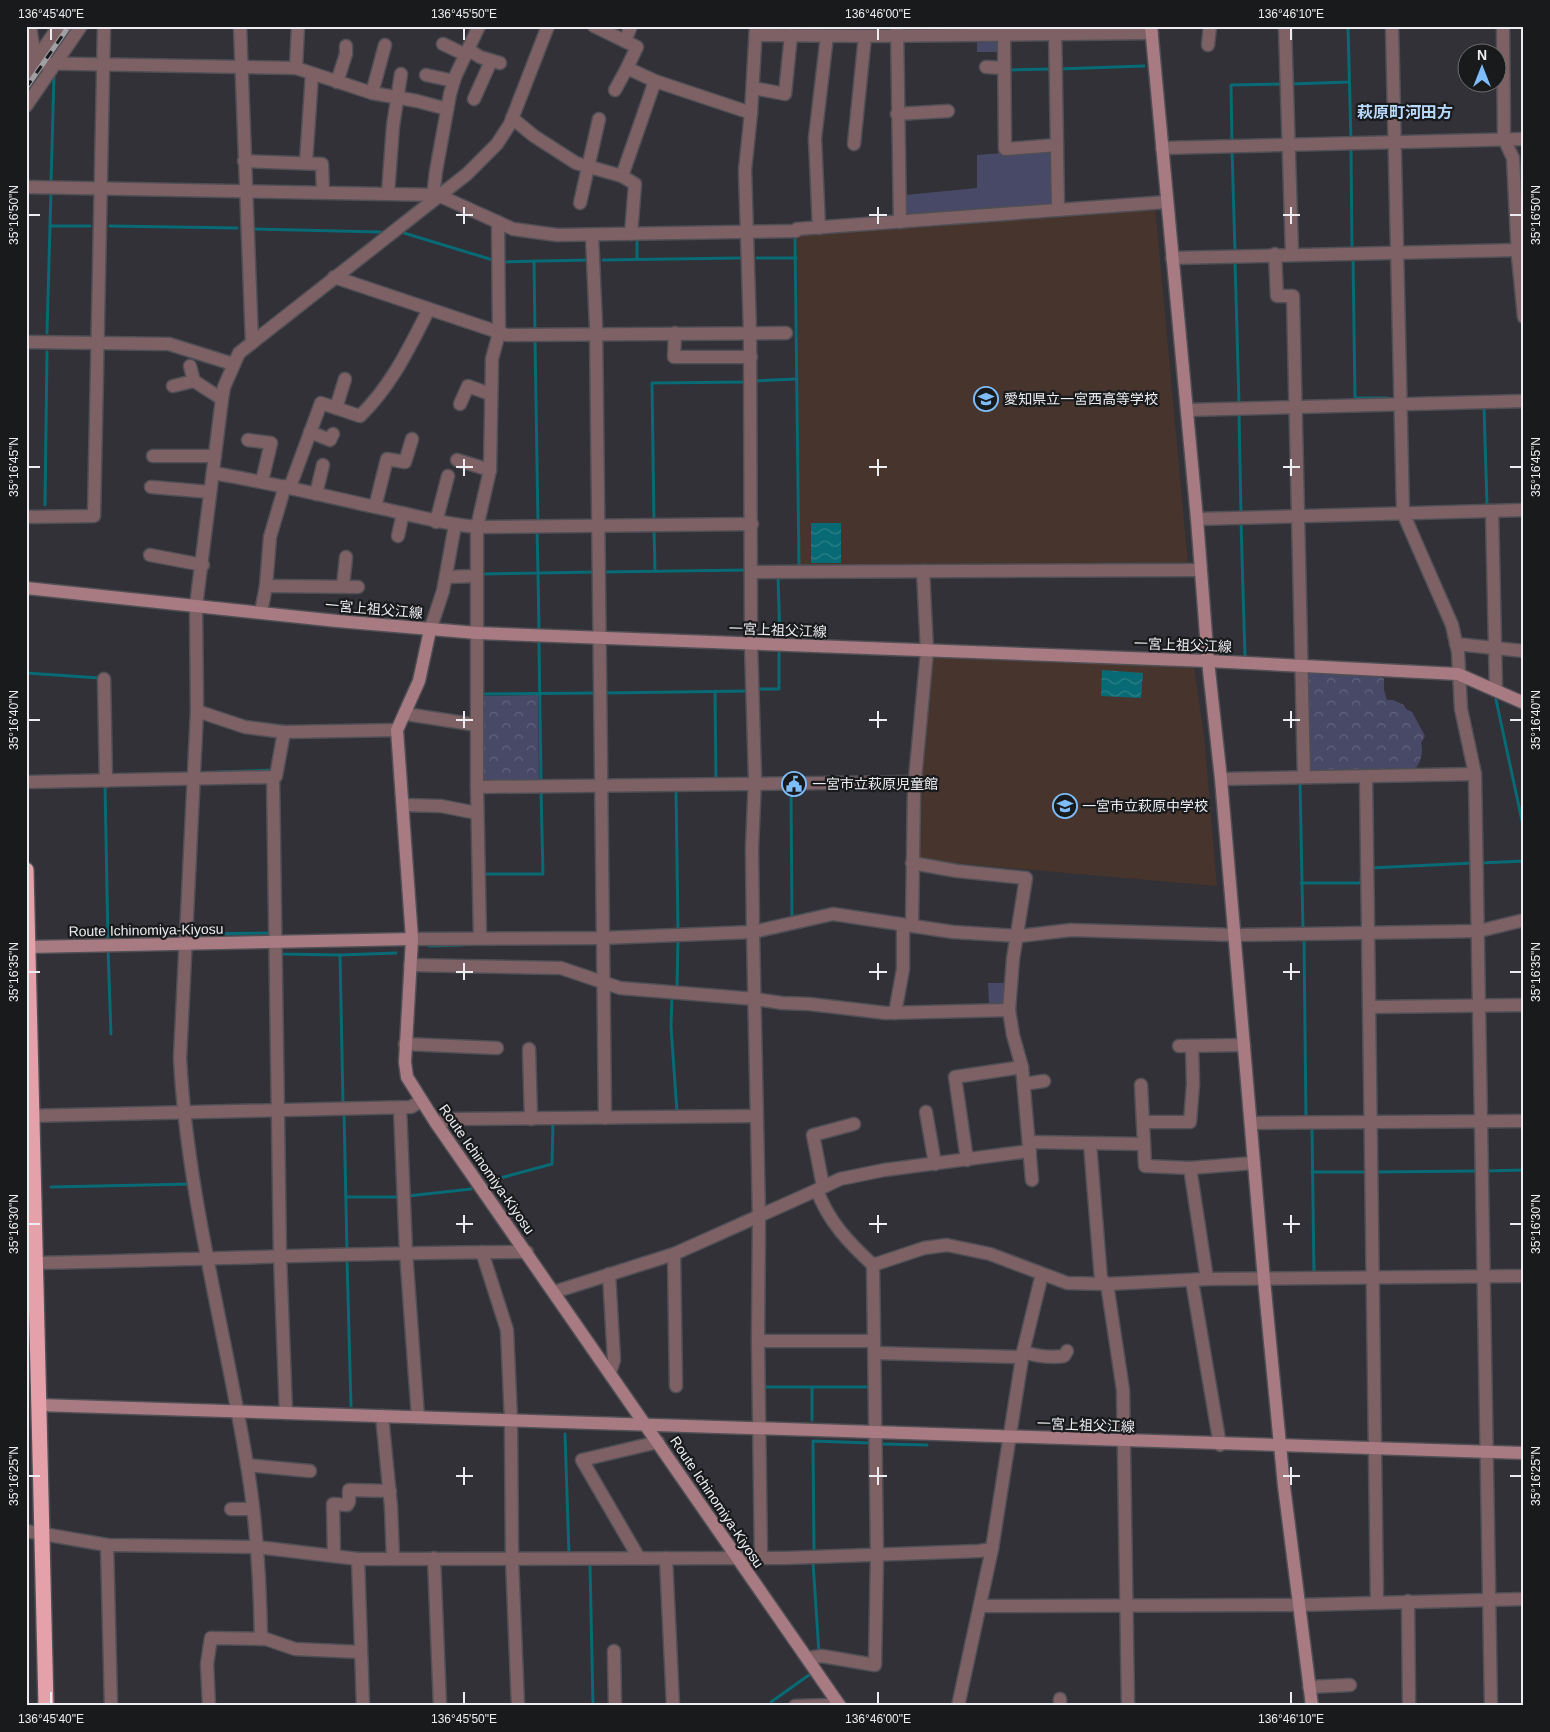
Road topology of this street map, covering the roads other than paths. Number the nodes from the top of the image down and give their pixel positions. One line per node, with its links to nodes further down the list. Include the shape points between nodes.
1 (30, 26): 31 (street)
2 (59, 26): 31 (street)
3 (81, 26): 29 (street)
4 (104, 26): 30 (street)
5 (240, 26): 32 (street)
6 (298, 26): 34 (street)
7 (479, 26): 28 (street)
8 (548, 26): 53 (street)
9 (594, 26): 23 (street)
10 (631, 26): 23 (street)
11 (1210, 26): 26 (street)
12 (1285, 26): 59 (street)
13 (1392, 26): 57 (street)
14 (1502, 26): 55 (street)
15 (1056, 30): 16 (street); 19 (street); 60 (street)
16 (1151, 30): 61 (main road)
17 (756, 31): 20 (street); 43 (street)
18 (897, 31): 19 (street); 22 (street); 52 (street)
19 (1004, 34): 36 (street)
20 (791, 35): 21 (street); 43 (street, via 785,94)
21 (827, 36): 22 (street); 77 (street, via 815,138)
22 (865, 36): 58 (street)
23 (625, 41): 35 (street, via 637,47)
24 (444, 44): 28 (street)
25 (385, 45): 45 (street)
26 (1208, 45)
27 (346, 46): 42 (street)
28 (468, 53): 40 (street); 47 (street, via 496,62)
29 (55, 63): 30 (street); 31 (street); 48 (street)
30 (103, 64): 32 (street); 67 (street)
31 (30, 65)
32 (241, 67): 34 (street); 62 (street)
33 (986, 67): 36 (street)
34 (296, 68): 37 (street)
35 (627, 68): 41 (street); 44 (street)
36 (1003, 68): 60 (street, via 1005,149)
37 (312, 74): 42 (street); 63 (street)
38 (401, 74): 46 (street)
39 (426, 75): 40 (street)
40 (454, 81): 49 (street)
41 (655, 81): 51 (street); 65 (street)
42 (337, 82): 45 (street)
43 (753, 88): 51 (street)
44 (615, 90)
45 (372, 93): 46 (street)
46 (397, 98): 49 (street); 70 (street)
47 (474, 99)
48 (26, 106)
49 (447, 109): 71 (street, via 434,188)
50 (948, 111): 52 (street)
51 (751, 113): 78 (street, via 745,170)
52 (897, 114): 76 (street)
53 (512, 118): 64 (street, via 557,152); 71 (street, via 497,144 466,174)
54 (599, 119): 64 (street)
55 (1504, 139): 56 (street); 57 (street); 81 (street, via 1513,158)
56 (1524, 139)
57 (1395, 142): 59 (street); 82 (street)
58 (854, 144)
59 (1289, 144): 61 (street); 84 (street)
60 (1057, 145): 74 (street)
61 (1162, 148): 72 (main road)
62 (244, 161): 63 (street); 68 (street)
63 (306, 162): 69 (street, via 322,164)
64 (587, 166): 65 (street); 73 (street)
65 (622, 176): 79 (street, via 635,184)
66 (26, 187): 67 (street)
67 (100, 188): 68 (street); 97 (street)
68 (246, 192): 69 (street); 96 (street)
69 (323, 192): 70 (street)
70 (388, 193): 71 (street)
71 (438, 194): 75 (street); 87 (street, via 374,249)
72 (1167, 202): 74 (street); 85 (main road)
73 (580, 203)
74 (1058, 210): 76 (street)
75 (498, 222): 80 (street, via 513,229); 92 (street)
76 (900, 222): 77 (street)
77 (819, 228): 78 (street)
78 (748, 233): 79 (street); 90 (street)
79 (631, 234): 80 (street)
80 (592, 236): 94 (street)
81 (1517, 250): 82 (street); 86 (street)
82 (1398, 252): 84 (street); 108 (street)
83 (1275, 254): 84 (street); 85 (street); 109 (street, via 1276,296 1293,296)
84 (1292, 254)
85 (1172, 258): 111 (main road)
86 (1521, 265): 89 (street)
87 (334, 277): 88 (street); 96 (street)
88 (429, 309): 92 (street); 110 (street, via 402,362 373,404 360,416)
89 (1524, 317)
90 (750, 332): 91 (street); 93 (street); 98 (street)
91 (786, 332)
92 (499, 333): 94 (street); 104 (street, via 492,359)
93 (675, 333): 94 (street); 98 (street, via 674,357)
94 (596, 335): 139 (street)
95 (26, 342): 97 (street)
96 (252, 343): 99 (street, via 239,353)
97 (98, 344): 99 (street, via 169,344); 134 (street, via 94,516)
98 (751, 357): 137 (street)
99 (233, 364): 105 (street)
100 (190, 366): 102 (street)
101 (345, 379): 110 (street)
102 (194, 381): 103 (street); 105 (street)
103 (173, 386)
104 (490, 394): 107 (street, via 468,386); 120 (street)
105 (222, 399): 117 (street)
106 (1524, 401): 108 (street)
107 (460, 404)
108 (1401, 404): 109 (street); 132 (street)
109 (1295, 407): 111 (street); 133 (street)
110 (336, 408): 112 (street, via 321,403)
111 (1187, 410): 135 (main road)
112 (310, 432): 113 (street, via 330,440); 124 (street)
113 (333, 434)
114 (412, 439): 128 (street, via 405,462 387,459)
115 (248, 440): 123 (street, via 271,443)
116 (153, 456): 117 (street)
117 (214, 456): 121 (street)
118 (457, 460): 120 (street)
119 (323, 465): 127 (street)
120 (490, 470): 140 (street)
121 (213, 473): 123 (street); 126 (street)
122 (448, 476): 136 (street)
123 (262, 481): 124 (street)
124 (287, 486): 127 (street); 150 (street, via 270,537)
125 (151, 487): 126 (street)
126 (210, 492): 144 (street)
127 (316, 494): 128 (street)
128 (375, 507): 131 (street)
129 (1524, 510): 130 (street)
130 (1492, 511): 132 (street); 161 (street)
131 (403, 513): 136 (street); 141 (street)
132 (1403, 513): 133 (street); 160 (street, via 1452,625)
133 (1298, 516): 135 (street); 165 (street)
134 (26, 517)
135 (1197, 519): 145 (main road)
136 (436, 522): 138 (street)
137 (752, 524): 139 (street); 147 (street)
138 (455, 525): 140 (street); 149 (street)
139 (598, 526): 140 (street); 158 (street)
140 (477, 527): 148 (street)
141 (398, 536)
142 (150, 555): 144 (street)
143 (346, 557): 151 (street)
144 (203, 565): 154 (street)
145 (1200, 570): 146 (street); 164 (main road)
146 (923, 571): 147 (street); 163 (street)
147 (752, 572): 159 (street)
148 (477, 576): 149 (street); 157 (street)
149 (446, 577): 156 (street)
150 (266, 586): 151 (street); 155 (street)
151 (343, 586): 152 (street)
152 (358, 587)
153 (26, 588): 154 (main road, 一宮上祖父江線)
154 (196, 606): 155 (main road, 一宮上祖父江線); 170 (street)
155 (261, 612): 156 (main road, 一宮上祖父江線)
156 (430, 630): 157 (main road, 一宮上祖父江線); 171 (main road, via 420,681)
157 (477, 634): 158 (main road, 一宮上祖父江線); 172 (street)
158 (600, 638): 159 (main road, 一宮上祖父江線); 185 (street)
159 (751, 644): 163 (main road, 一宮上祖父江線); 184 (street)
160 (1456, 644): 161 (street); 166 (street)
161 (1495, 648): 162 (street); 168 (street)
162 (1524, 650)
163 (927, 651): 164 (main road, 一宮上祖父江線); 183 (street)
164 (1208, 661): 165 (main road, 一宮上祖父江線); 181 (main road)
165 (1301, 666): 166 (main road, 一宮上祖父江線); 177 (street)
166 (1458, 674): 168 (main road, 一宮上祖父江線); 175 (street, via 1461,709)
167 (104, 679): 180 (street)
168 (1496, 690): 169 (main road, 一宮上祖父江線)
169 (1524, 704)
170 (197, 711): 174 (street, via 245,727); 179 (street)
171 (406, 714): 172 (street); 173 (main road)
172 (476, 725): 186 (street)
173 (397, 730): 174 (street); 187 (main road)
174 (284, 732): 176 (street, via 276,776)
175 (1475, 774): 178 (street); 193 (street)
176 (273, 776): 179 (street); 201 (street)
177 (1304, 777): 178 (street); 181 (street)
178 (1366, 777): 195 (street)
179 (193, 778): 180 (street); 202 (street)
180 (106, 780): 182 (street)
181 (1221, 780): 196 (main road)
182 (26, 782)
183 (915, 782): 184 (street); 189 (street)
184 (754, 785): 185 (street); 194 (street)
185 (601, 786): 186 (street); 199 (street)
186 (476, 787): 188 (street)
187 (402, 805): 188 (street, via 441,806); 200 (main road)
188 (477, 813): 198 (street)
189 (912, 863): 192 (street); 197 (street, via 1026,878)
190 (26, 870): 203 (highway)
191 (1524, 920): 193 (street)
192 (908, 925): 194 (street, via 833,914); 197 (street); 211 (street)
193 (1479, 931): 195 (street); 208 (street)
194 (753, 932): 199 (street); 206 (street)
195 (1369, 934): 196 (street); 209 (street)
196 (1235, 935): 197 (street, via 1071,930); 213 (main road)
197 (1018, 936): 210 (street)
198 (480, 938): 199 (street); 200 (street)
199 (602, 938): 205 (street)
200 (412, 939): 201 (main road, Route Ichinomiya-Kiyosu); 204 (main road, Route Ichinomiya-Kiyosu)
201 (276, 942): 202 (main road, Route Ichinomiya-Kiyosu); 224 (street)
202 (186, 944): 203 (main road, Route Ichinomiya-Kiyosu); 226 (street, via 180,1058)
203 (27, 947): 227 (highway)
204 (410, 965): 205 (street, via 561,968); 212 (main road, Route Ichinomiya-Kiyosu)
205 (603, 983): 206 (street, via 620,988); 229 (street)
206 (755, 999): 211 (street); 228 (street)
207 (1524, 1004): 208 (street)
208 (1480, 1005): 209 (street); 231 (street)
209 (1369, 1007): 236 (street)
210 (1009, 1010): 211 (street); 218 (street)
211 (895, 1013)
212 (405, 1044): 216 (street); 222 (main road, Route Ichinomiya-Kiyosu, via 407,1077)
213 (1244, 1045): 215 (street); 235 (main road)
214 (1179, 1046): 215 (street)
215 (1192, 1046): 233 (street, via 1190,1122)
216 (497, 1048)
217 (529, 1049): 230 (street)
218 (1022, 1067): 220 (street); 241 (street, via 954,1077)
219 (1044, 1081): 220 (street)
220 (1024, 1084): 240 (street)
221 (1141, 1085): 233 (street)
222 (421, 1101): 223 (street, via 411,1108); 234 (main road, Route Ichinomiya-Kiyosu)
223 (400, 1108): 224 (street); 248 (street)
224 (278, 1111): 226 (street); 252 (street)
225 (926, 1112): 243 (street)
226 (183, 1113): 227 (street); 253 (street)
227 (29, 1116): 254 (highway)
228 (756, 1116): 229 (street); 247 (street)
229 (605, 1118): 230 (street)
230 (531, 1119): 234 (street, via 453,1119)
231 (1482, 1121): 232 (street); 236 (street); 259 (street)
232 (1524, 1121)
233 (1144, 1122): 239 (street)
234 (436, 1123): 250 (main road, Route Ichinomiya-Kiyosu)
235 (1251, 1123): 236 (street); 242 (main road)
236 (1372, 1123): 261 (street)
237 (854, 1124): 246 (street, via 813,1135)
238 (1090, 1144): 239 (street); 240 (street); 264 (street, via 1101,1279)
239 (1144, 1144): 244 (street, via 1145,1166)
240 (1030, 1146): 241 (street); 245 (street)
241 (967, 1160): 243 (street)
242 (1254, 1163): 244 (street); 262 (main road)
243 (936, 1164): 246 (street, via 840,1179)
244 (1190, 1168): 260 (street)
245 (1032, 1180)
246 (820, 1188): 247 (street); 255 (street, via 823,1207 836,1228)
247 (759, 1217): 251 (street); 267 (street)
248 (406, 1252): 249 (street); 252 (street); 277 (street)
249 (482, 1252): 250 (street); 278 (street, via 507,1330)
250 (527, 1252): 265 (main road, Route Ichinomiya-Kiyosu)
251 (674, 1254): 256 (street); 272 (street)
252 (280, 1256): 253 (street); 275 (street)
253 (208, 1259): 254 (street); 274 (street)
254 (35, 1262): 266 (highway)
255 (873, 1265): 257 (street, via 924,1248 947,1245 990,1254); 268 (street)
256 (610, 1274): 265 (street); 271 (street, via 614,1360)
257 (1042, 1274): 264 (street, via 1067,1283); 270 (street)
258 (1524, 1276): 259 (street)
259 (1484, 1277): 261 (street); 288 (street)
260 (1207, 1279): 262 (street); 263 (street)
261 (1374, 1279): 262 (street); 287 (street)
262 (1264, 1280): 286 (main road)
263 (1192, 1281): 264 (street); 285 (street)
264 (1107, 1284): 283 (street, via 1123,1390)
265 (554, 1292): 271 (main road, Route Ichinomiya-Kiyosu)
266 (32, 1303): 273 (highway)
267 (758, 1341): 268 (street); 280 (street)
268 (875, 1347): 270 (street); 281 (street)
269 (1067, 1351): 270 (street, via 1058,1357)
270 (1022, 1355): 282 (street)
271 (610, 1372): 279 (main road, Route Ichinomiya-Kiyosu)
272 (676, 1386)
273 (39, 1405): 274 (main road, 一宮上祖父江線); 296 (highway)
274 (236, 1411): 275 (main road, 一宮上祖父江線); 290 (street)
275 (286, 1413): 276 (main road, 一宮上祖父江線)
276 (382, 1416): 277 (main road, 一宮上祖父江線); 292 (street)
277 (418, 1417): 278 (main road, 一宮上祖父江線)
278 (511, 1420): 279 (main road, 一宮上祖父江線); 309 (street)
279 (647, 1425): 280 (main road, 一宮上祖父江線); 284 (main road, Route Ichinomiya-Kiyosu)
280 (761, 1428): 281 (main road, 一宮上祖父江線); 307 (street)
281 (875, 1433): 282 (main road, 一宮上祖父江線); 300 (street)
282 (1010, 1437): 283 (main road, 一宮上祖父江線); 299 (street)
283 (1124, 1441): 285 (main road, 一宮上祖父江線); 315 (street)
284 (658, 1442): 304 (street, via 582,1460); 306 (main road, Route Ichinomiya-Kiyosu)
285 (1220, 1445): 286 (main road, 一宮上祖父江線)
286 (1281, 1447): 287 (main road, 一宮上祖父江線); 314 (main road)
287 (1375, 1450): 288 (main road, 一宮上祖父江線); 313 (street)
288 (1487, 1452): 289 (main road, 一宮上祖父江線); 310 (street)
289 (1524, 1453)
290 (247, 1465): 291 (street); 294 (street)
291 (310, 1472)
292 (390, 1491): 301 (street, via 349,1490 346,1505 333,1504); 302 (street)
293 (231, 1509): 294 (street)
294 (253, 1509): 298 (street)
295 (26, 1531): 296 (street)
296 (42, 1534): 297 (street); 324 (highway)
297 (107, 1545): 298 (street); 325 (street)
298 (257, 1547): 301 (street); 317 (street)
299 (992, 1549): 300 (street); 316 (street)
300 (877, 1555): 307 (street); 320 (street, via 875,1665 822,1656)
301 (334, 1556): 308 (street)
302 (393, 1558): 303 (street); 308 (street)
303 (434, 1558): 309 (street); 328 (street)
304 (639, 1558): 305 (street); 309 (street)
305 (666, 1558): 306 (street); 331 (street)
306 (737, 1558): 307 (street); 320 (main road, Route Ichinomiya-Kiyosu)
307 (762, 1558)
308 (358, 1559): 319 (street)
309 (512, 1559): 329 (street)
310 (1488, 1599): 311 (street); 312 (street); 337 (street)
311 (1524, 1599)
312 (1408, 1601): 313 (street); 336 (street)
313 (1377, 1602): 314 (street)
314 (1300, 1604): 315 (street); 322 (main road)
315 (1125, 1605): 316 (street); 334 (street)
316 (980, 1606): 333 (street)
317 (261, 1639): 319 (street, via 295,1649); 326 (street, via 211,1638 207,1664)
318 (614, 1651): 330 (street)
319 (360, 1652): 327 (street)
320 (808, 1658): 323 (main road, Route Ichinomiya-Kiyosu)
321 (1350, 1685): 322 (street)
322 (1309, 1687): 335 (main road)
323 (833, 1704): 332 (street)
324 (46, 1706)
325 (111, 1706)
326 (209, 1706)
327 (363, 1706)
328 (440, 1706)
329 (518, 1706)
330 (615, 1706)
331 (673, 1706)
332 (795, 1706)
333 (958, 1706)
334 (1128, 1706)
335 (1312, 1706)
336 (1409, 1706)
337 (1491, 1706)

